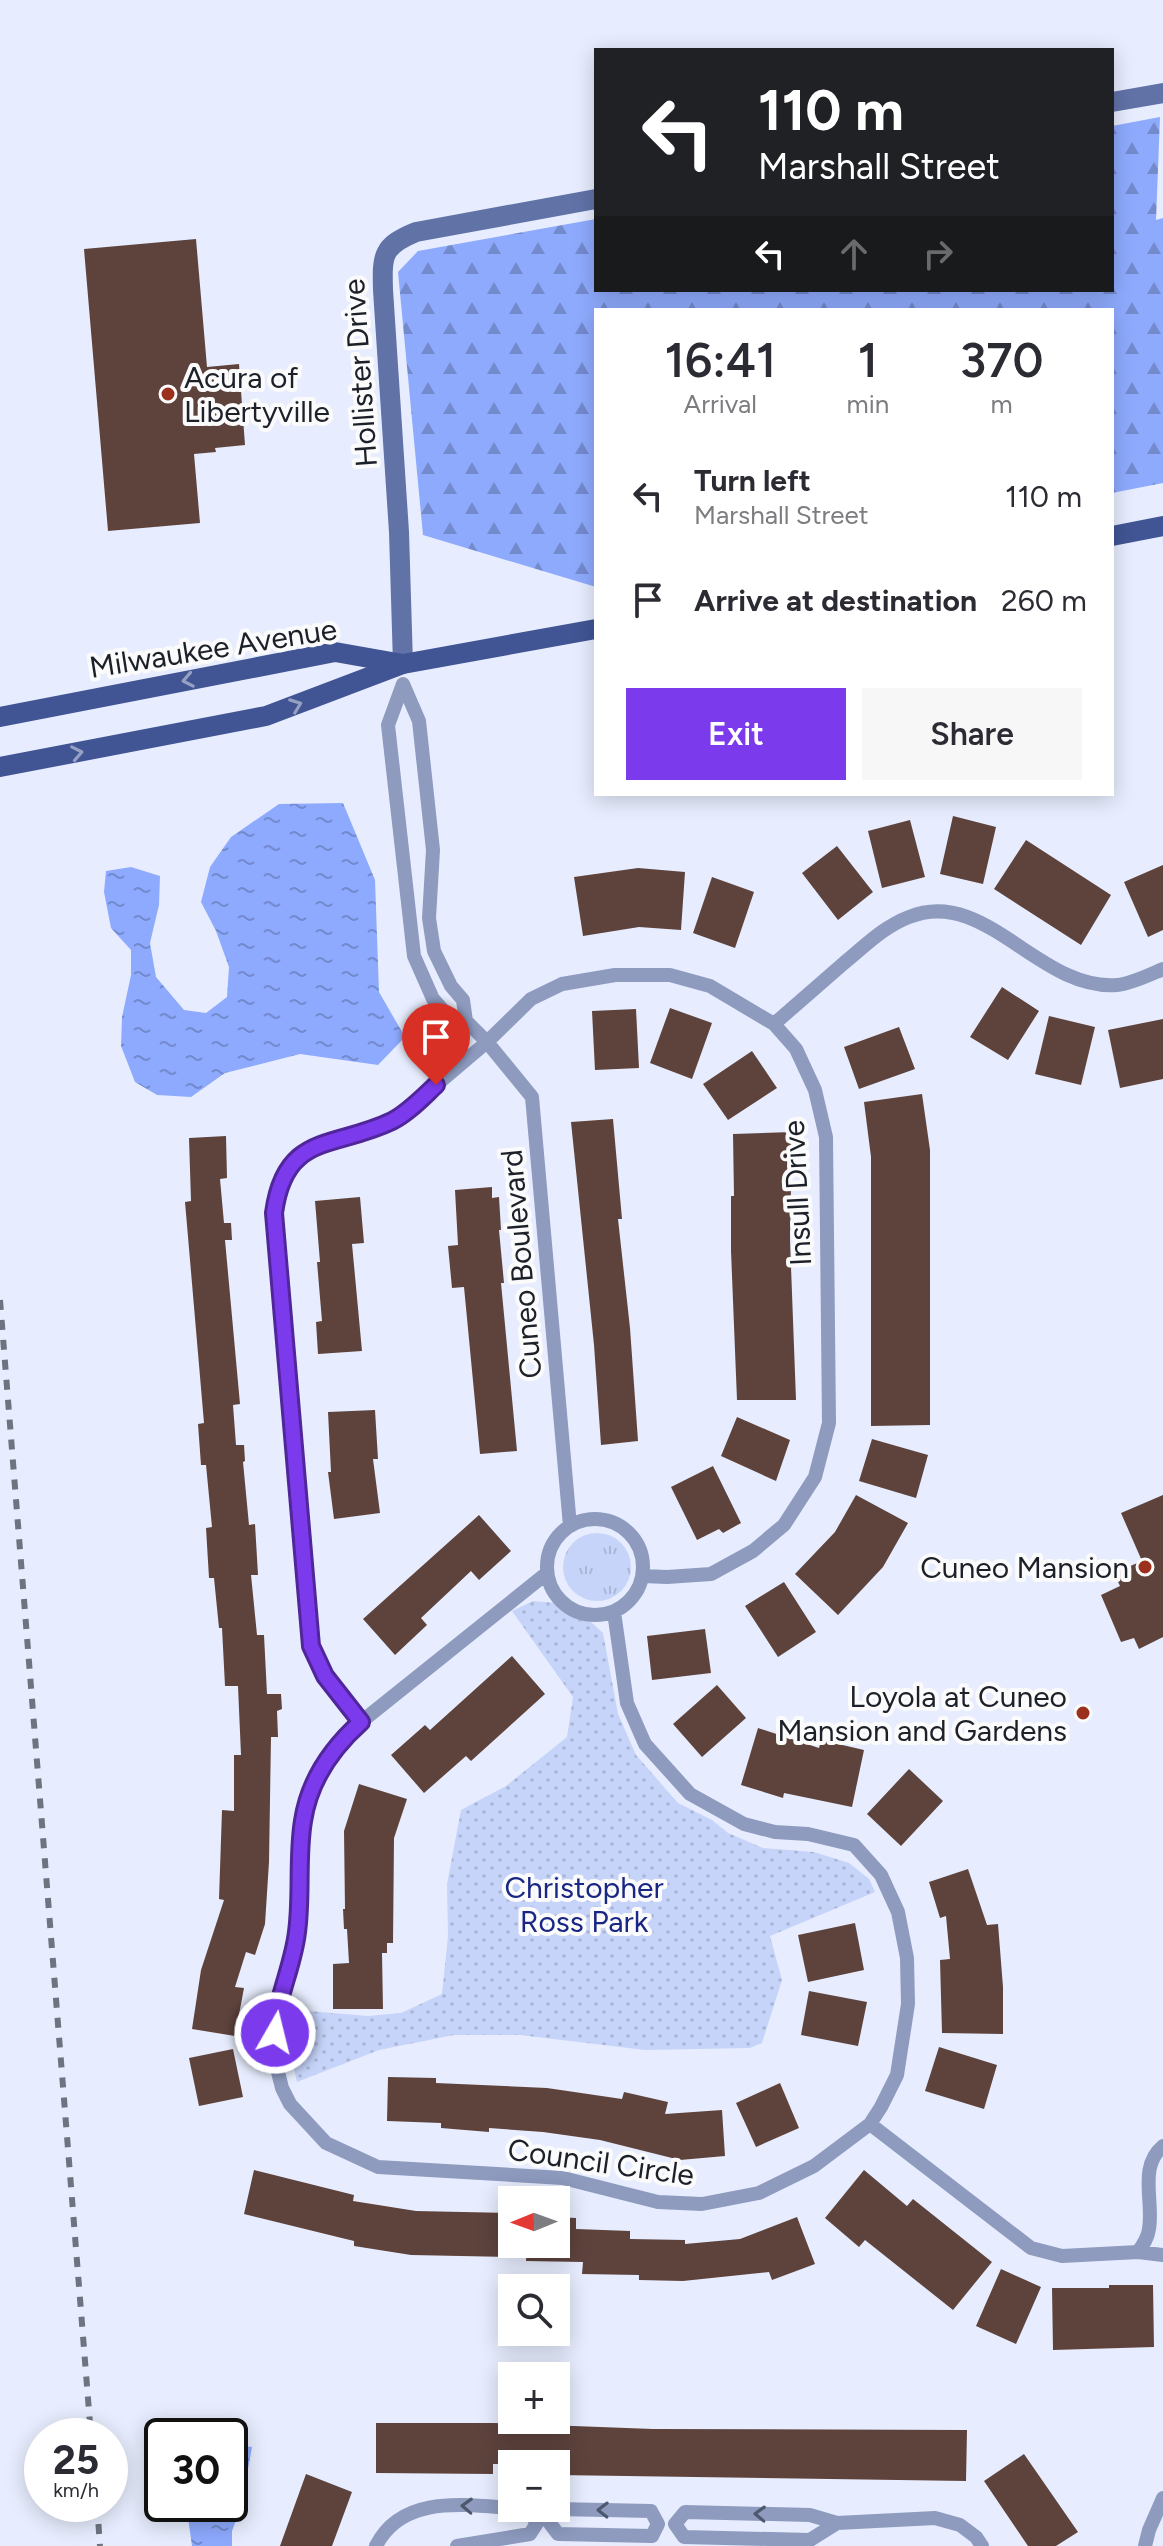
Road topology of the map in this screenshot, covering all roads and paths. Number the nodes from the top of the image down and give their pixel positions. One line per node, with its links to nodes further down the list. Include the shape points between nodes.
1 (1163, 93): 2 (street)
2 (1114, 102)
3 (594, 199): 7 (street, Hollister Drive, via 416,232 386,251 383,290)
4 (1163, 526): 5 (main road)
5 (1114, 536)
6 (594, 629): 7 (main road)
7 (403, 674): 8 (main road, Milwaukee Avenue, one-way to 8, via 335,652); 9 (main road, Milwaukee Avenue, one-way to 7, via 266,716); 10 (street, Cuneo Boulevard, via 419,721 433,850); 11 (street, Cuneo Boulevard, via 388,725)
8 (0, 717)
9 (0, 767)
10 (431, 890): 11 (street); 13 (street, Cuneo Boulevard, via 434,951 463,1000)
11 (406, 892): 13 (street, Cuneo Boulevard, via 414,956 433,999 448,1016)
12 (1163, 969): 14 (street, via 1118,985 1083,983 968,918 946,911 912,915 886,928)
13 (466, 1021): 15 (street, Cuneo Boulevard)
14 (774, 1024): 15 (street, Insull Drive, via 710,986 670,975 615,975 562,984 531,999); 18 (street, Insull Drive, via 796,1049 815,1090 826,1137 829,1423 815,1477 774,1534 711,1574)
15 (487, 1042): 16 (street, Cuneo Boulevard, via 532,1097); 20 (street, Insull Drive, via 395,1120 310,1148 295,1159 276,1194 311,1646 325,1676)
16 (570, 1526): 17 (street, via 552,1546); 18 (street, via 597,1518 623,1527 640,1548)
17 (547, 1573): 19 (street, via 559,1600 570,1609 584,1615); 20 (street, Council Circle)
18 (643, 1576): 19 (street, via 633,1598)
19 (614, 1612): 21 (street, Council Circle, via 627,1703 645,1744 690,1794 744,1824 854,1845 881,1875 898,1912 908,2004 897,2075)
20 (361, 1722): 21 (street, Council Circle, via 321,1770 303,1820 297,1934 276,2011 274,2056 282,2088 298,2115 326,2143 378,2167 563,2178 658,2202 702,2204 759,2193 814,2166)
21 (870, 2124): 23 (street, via 1031,2248 1062,2256)
22 (1163, 2146): 23 (street, via 1151,2161 1150,2225)
23 (1138, 2252): 24 (street)
24 (1163, 2255)
25 (1163, 2498): 33 (street)
26 (543, 2523): 28 (street, via 558,2534 652,2536); 28 (street, one-way to 26, via 651,2511 557,2509); 30 (street, one-way to 30, via 527,2509 436,2505 406,2513 383,2531); 31 (street, via 530,2534)
27 (837, 2523): 29 (street, one-way to 29, via 810,2515 685,2512); 29 (street, via 810,2540 684,2537); 32 (street, via 935,2518 960,2525)
28 (658, 2524): 29 (street)
29 (675, 2524)
30 (376, 2546)
31 (457, 2546)
32 (982, 2546)
33 (1145, 2546)

